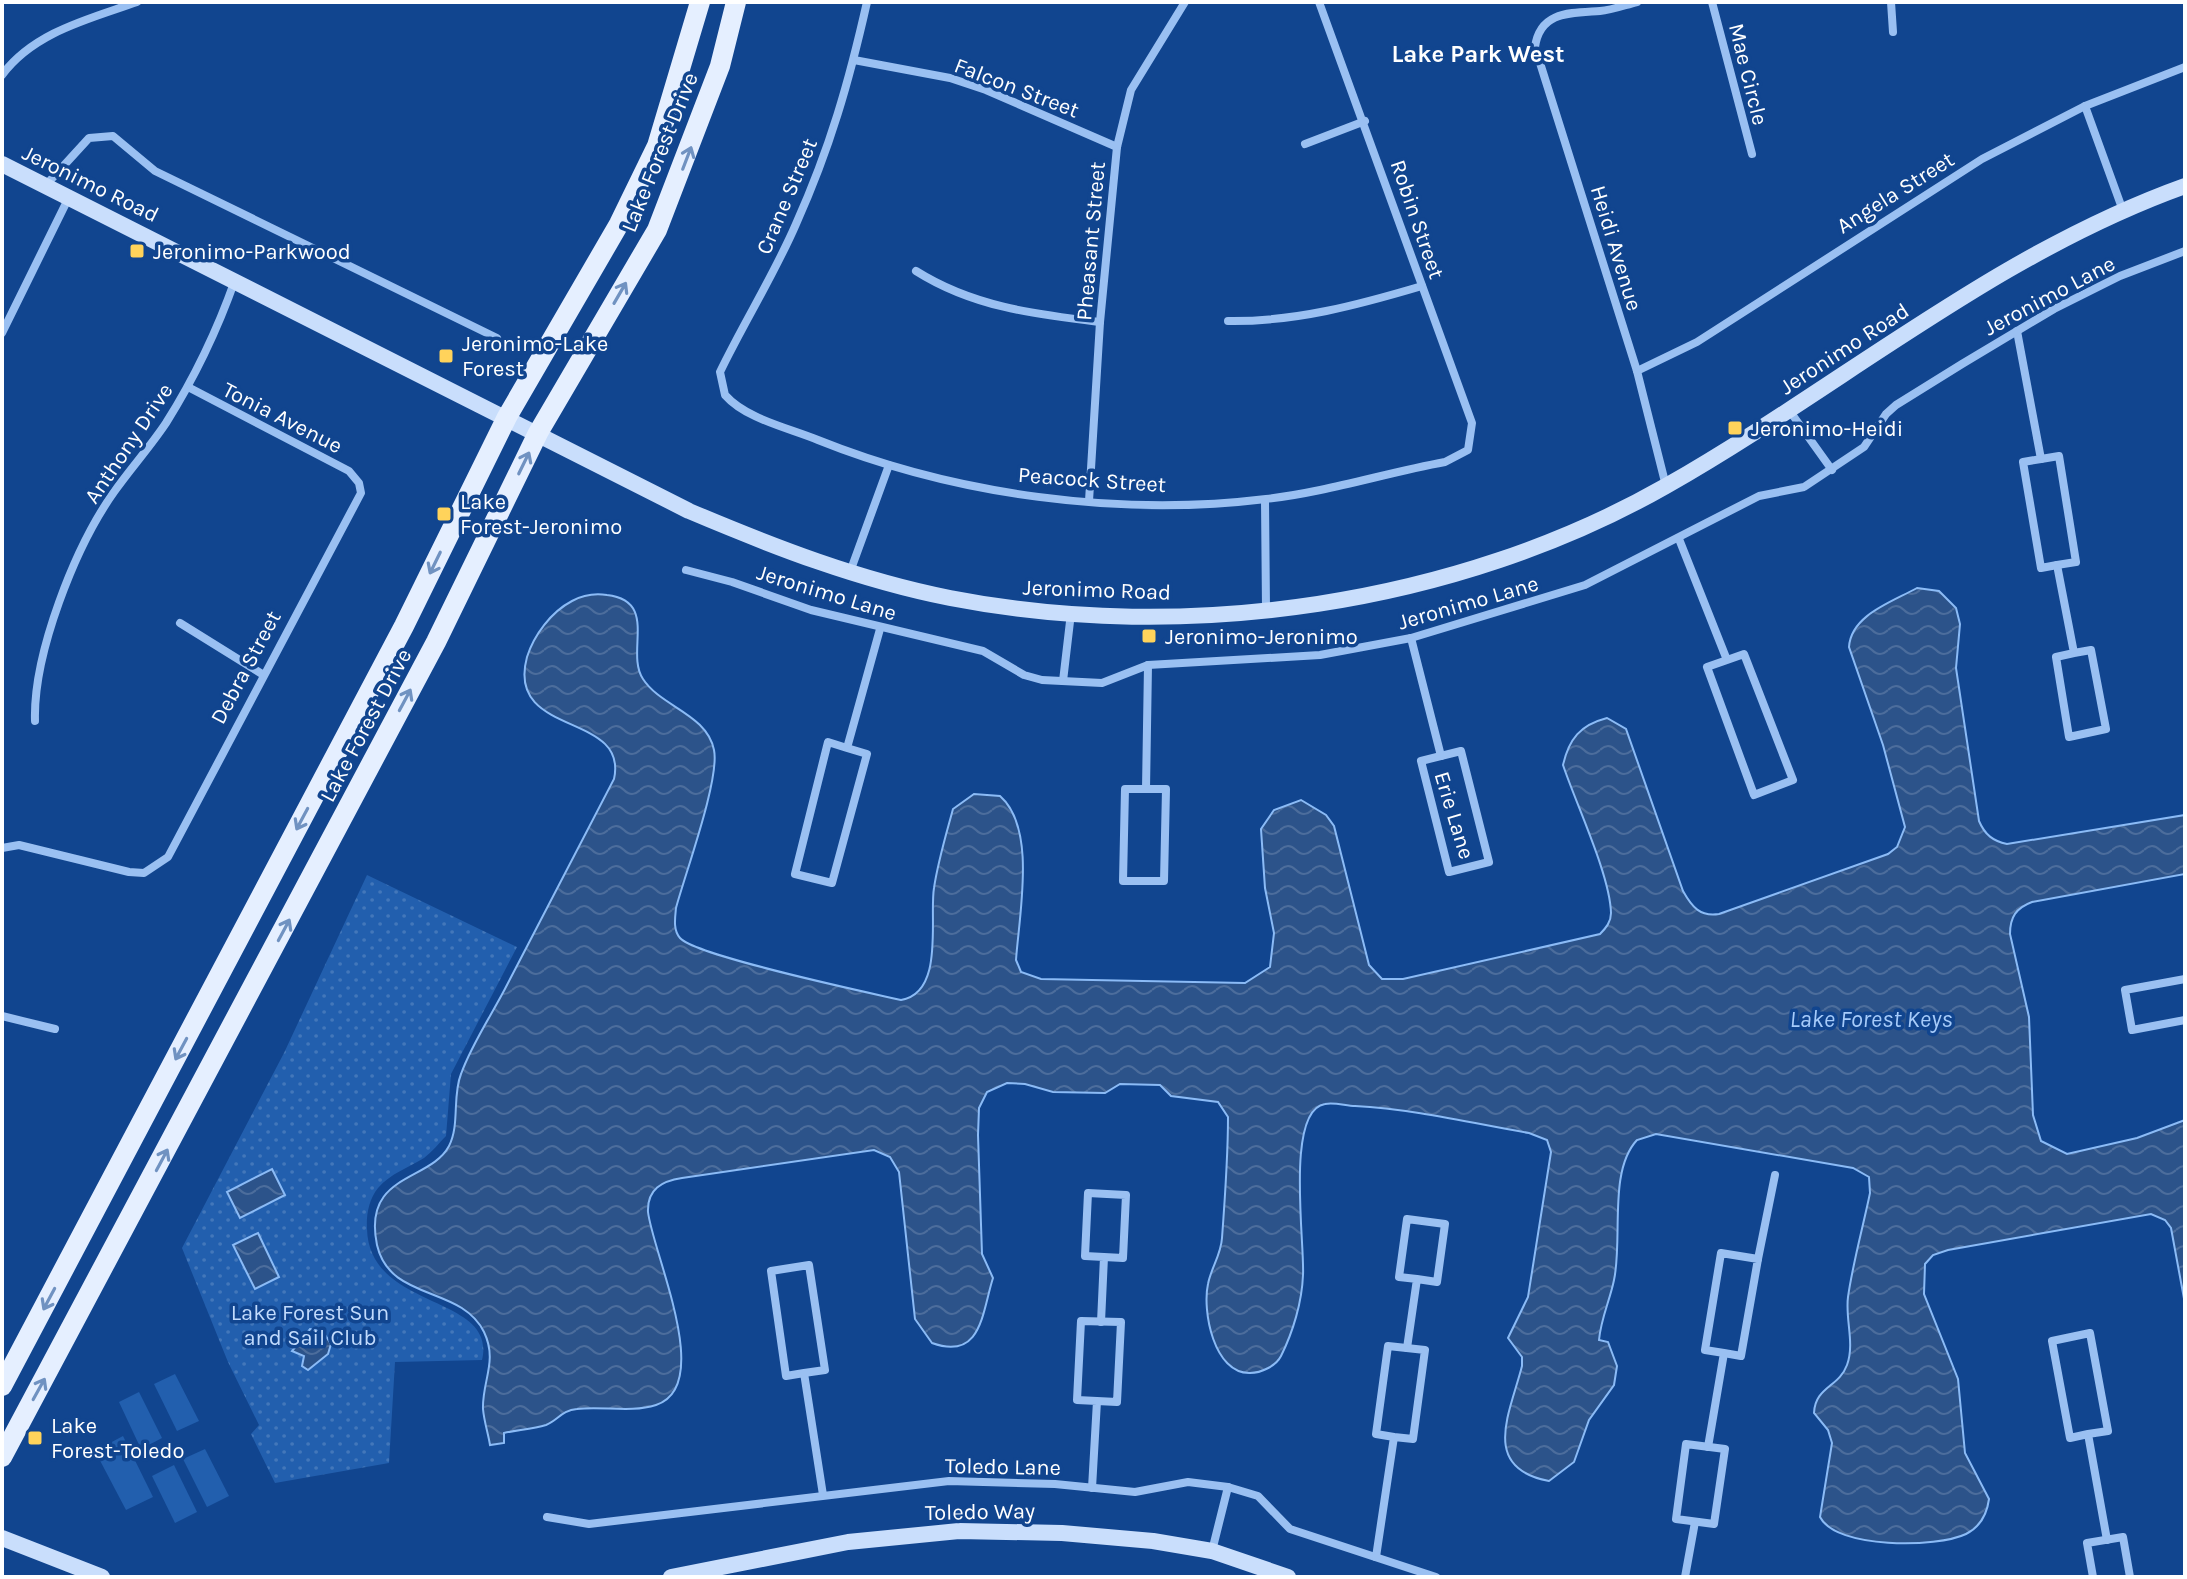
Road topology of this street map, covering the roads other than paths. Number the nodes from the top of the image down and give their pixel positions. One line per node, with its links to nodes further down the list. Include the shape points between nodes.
1 (137, 2): 13 (street, via 64,26)
2 (700, 2): 37 (main road, Lake Forest Drive, via 657,146 619,224)
3 (736, 2): 38 (main road, Lake Forest Drive, one-way to 3, via 657,230 720,66)
4 (867, 2): 11 (street, Crane Street)
5 (1185, 2): 17 (street, Pheasant Street, via 1131,90)
6 (1319, 2): 15 (street, Robin Street)
7 (1637, 2): 33 (street, Heidi Avenue, via 1571,12 1544,23 1535,47)
8 (1712, 2): 18 (street, Mae Circle)
9 (1891, 2): 10 (street)
10 (1893, 32)
11 (854, 60): 17 (street, Falcon Street, via 950,78); 35 (street, Crane Street, via 847,95 795,227 720,372)
12 (2185, 67): 14 (street, Angela Street)
13 (2, 75)
14 (2085, 106): 23 (street); 33 (street, Angela Street, via 1982,159 1697,342)
15 (1365, 121): 16 (street); 27 (street, Robin Street)
16 (1305, 144)
17 (1117, 147): 29 (street, Pheasant Street)
18 (1752, 154)
19 (2, 164): 20 (main road, Jeronimo Road)
20 (46, 185): 22 (main road, Jeronimo Road); 32 (street, via 89,138 113,136 155,171)
21 (2185, 186): 23 (main road, Jeronimo Road)
22 (69, 197): 26 (main road, Jeronimo Road); 31 (street)
23 (2122, 208): 36 (main road, Jeronimo Road, via 1986,282)
24 (2185, 251): 30 (street, Jeronimo Lane, via 2120,276)
25 (916, 271): 29 (street, via 977,302)
26 (235, 280): 34 (street, Anthony Drive); 37 (main road, Jeronimo Road)
27 (1422, 286): 28 (street, via 1355,306 1269,321); 39 (street, Robin Street, via 1472,423)
28 (1228, 321)
29 (1100, 322): 46 (street, Pheasant Street)
30 (2017, 331): 40 (street); 42 (street, Jeronimo Lane, via 1896,405 1864,447)
31 (2, 333)
32 (497, 338)
33 (1637, 371): 44 (street, Heidi Avenue)
34 (188, 387): 43 (street, Tonia Avenue, via 349,471); 61 (street, Anthony Drive, via 113,493 80,557 40,658)
35 (725, 395): 41 (street, Peacock Street, via 750,412)
36 (1789, 410): 42 (street); 44 (main road, Jeronimo Road)
37 (507, 417): 38 (main road, Jeronimo Road); 78 (main road, Lake Forest Drive, one-way to 78, via 404,626)
38 (538, 433): 50 (main road, Jeronimo Road, via 689,511); 83 (main road, Lake Forest Drive, one-way to 38, via 436,642)
39 (1468, 450): 45 (street, Peacock Street, via 1445,462)
40 (2041, 459): 48 (street, via 2023,462 2041,568); 48 (street, via 2059,456 2076,562)
41 (889, 465): 46 (street, Peacock Street, via 998,489); 50 (street)
42 (1832, 470): 47 (street, Jeronimo Lane, via 1804,487 1759,496)
43 (359, 483): 59 (street, Debra Street, via 361,493)
44 (1666, 486): 51 (main road, Jeronimo Road, via 1563,535 1481,564 1340,601)
45 (1265, 500): 46 (street, Peacock Street); 51 (street)
46 (1089, 501)
47 (1679, 539): 55 (street, Jeronimo Lane, via 1585,585); 57 (street)
48 (2057, 565): 56 (street)
49 (686, 570): 54 (street, Jeronimo Lane)
50 (850, 572): 52 (main road, Jeronimo Road, via 966,601)
51 (1266, 610): 52 (main road, Jeronimo Road)
52 (1071, 612): 60 (street)
53 (180, 623): 59 (street)
54 (880, 629): 60 (street, Jeronimo Lane, via 983,651 1024,675); 62 (street)
55 (1411, 638): 58 (street, Jeronimo Lane, via 1320,655); 63 (street, Erie Lane)
56 (2074, 653): 56 (street, via 2091,650 2106,729 2069,737 2056,657)
57 (1727, 660): 57 (street, via 1744,654 1793,780 1754,795 1707,667)
58 (1148, 665): 60 (street, Jeronimo Lane, via 1102,683); 64 (street)
59 (262, 674): 65 (street, Debra Street, via 168,857 157,867 129,872 19,845)
60 (1063, 681)
61 (35, 721)
62 (847, 748): 62 (street, via 867,754 832,883 795,874 828,742)
63 (1441, 756): 63 (street, Erie Lane, via 1461,751 1489,862 1449,872 1421,761)
64 (1146, 789): 64 (street, via 1166,789 1164,881 1123,881 1125,789)
65 (2, 848)
66 (2185, 979): 68 (street, via 2125,990 2132,1030)
67 (2, 1016): 69 (street)
68 (2185, 1020)
69 (55, 1029)
70 (1775, 1175): 72 (street)
71 (1104, 1257): 71 (street, via 1123,1258 1126,1195 1088,1193 1085,1256); 74 (street)
72 (1758, 1259): 76 (street, via 1741,1356); 76 (street, via 1721,1253 1705,1350)
73 (1417, 1279): 73 (street, via 1437,1282 1445,1224 1407,1219 1399,1277); 75 (street)
74 (1101, 1322): 79 (street, via 1081,1321 1077,1400); 79 (street, via 1121,1322 1117,1402)
75 (1407, 1348): 81 (street, via 1388,1346 1376,1434); 81 (street, via 1425,1350 1413,1439)
76 (1724, 1353): 82 (street)
77 (804, 1373): 77 (street, via 825,1370 809,1265 771,1271 786,1376); 86 (street)
78 (2, 1386)
79 (1097, 1401): 85 (street)
80 (2088, 1434): 80 (street, via 2108,1431 2090,1333 2052,1341 2070,1438); 90 (street)
81 (1394, 1437): 92 (street)
82 (1708, 1447): 88 (street, via 1725,1449 1714,1524); 88 (street, via 1686,1444 1676,1519)
83 (2, 1457)
84 (1228, 1487): 85 (street, Toledo Lane, via 1188,1482 1135,1492); 91 (street); 92 (street, Toledo Lane, via 1258,1496 1290,1529)
85 (1092, 1488): 86 (street, Toledo Lane, via 949,1481)
86 (823, 1495): 87 (street, Toledo Lane, via 589,1524)
87 (547, 1517)
88 (1695, 1522): 97 (street)
89 (2, 1538): 93 (main road)
90 (2107, 1540): 98 (street, via 2087,1543); 99 (street, via 2123,1537)
91 (1212, 1551): 94 (main road, Toledo Way, via 1062,1533 959,1531 848,1542); 95 (main road, Toledo Way)
92 (1376, 1557): 96 (street, Toledo Lane)
93 (102, 1577)
94 (671, 1577)
95 (1288, 1577)
96 (1436, 1577)
97 (1685, 1577)
98 (2093, 1577)
99 (2130, 1577)

